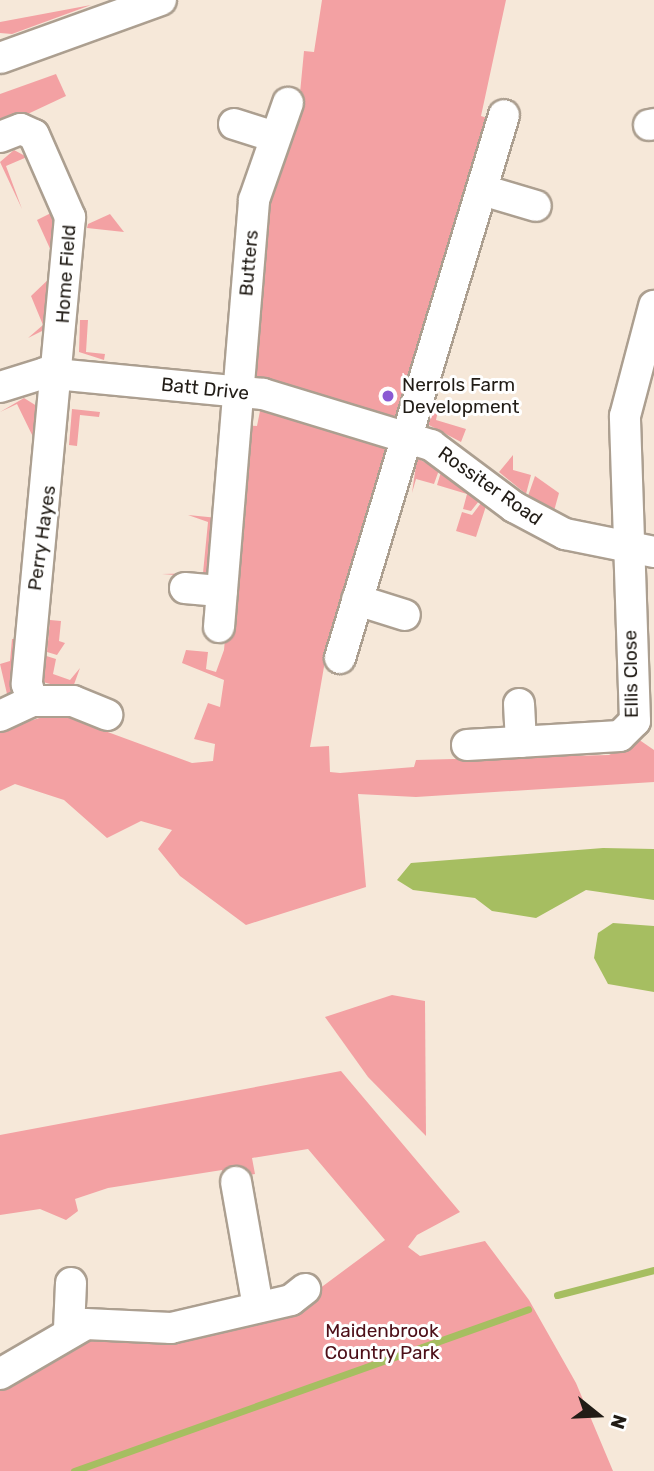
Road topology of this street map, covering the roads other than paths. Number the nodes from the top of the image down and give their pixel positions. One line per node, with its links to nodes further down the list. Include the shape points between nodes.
1 (161, 0): 2 (street)
2 (0, 58)
3 (288, 103): 7 (street, Butters)
4 (504, 115): 8 (street)
5 (234, 124): 7 (street)
6 (0, 137): 11 (street, Home Field, via 22,129 34,135 70,217)
7 (275, 137): 13 (street, Butters, via 254,200)
8 (482, 190): 9 (street); 14 (street)
9 (536, 206)
10 (654, 306): 15 (street, via 628,392)
11 (59, 374): 12 (street, Batt Drive, via 27,376); 13 (street, Batt Drive); 22 (street, Perry Hayes, via 46,523 37,562)
12 (0, 387)
13 (237, 392): 14 (street, Batt Drive); 17 (street, Butters)
14 (408, 435): 15 (street, Rossiter Road, via 455,459 532,519); 18 (street)
15 (642, 551): 26 (street, Ellis Close, via 632,727 620,736)
16 (185, 588): 17 (street)
17 (222, 591): 20 (street, Butters)
18 (357, 600): 19 (street); 21 (street)
19 (405, 615)
20 (219, 627)
21 (340, 658)
22 (32, 701): 24 (street, via 74,701); 25 (street)
23 (519, 704): 26 (street)
24 (107, 715)
25 (0, 716)
26 (522, 742): 27 (street, Ellis Close)
27 (467, 745)
28 (236, 1182): 31 (street)
29 (71, 1283): 32 (street)
30 (305, 1289): 31 (street, via 291,1300)
31 (258, 1307): 32 (street, via 171,1328 86,1324)
32 (69, 1329): 33 (street)
33 (0, 1374)

